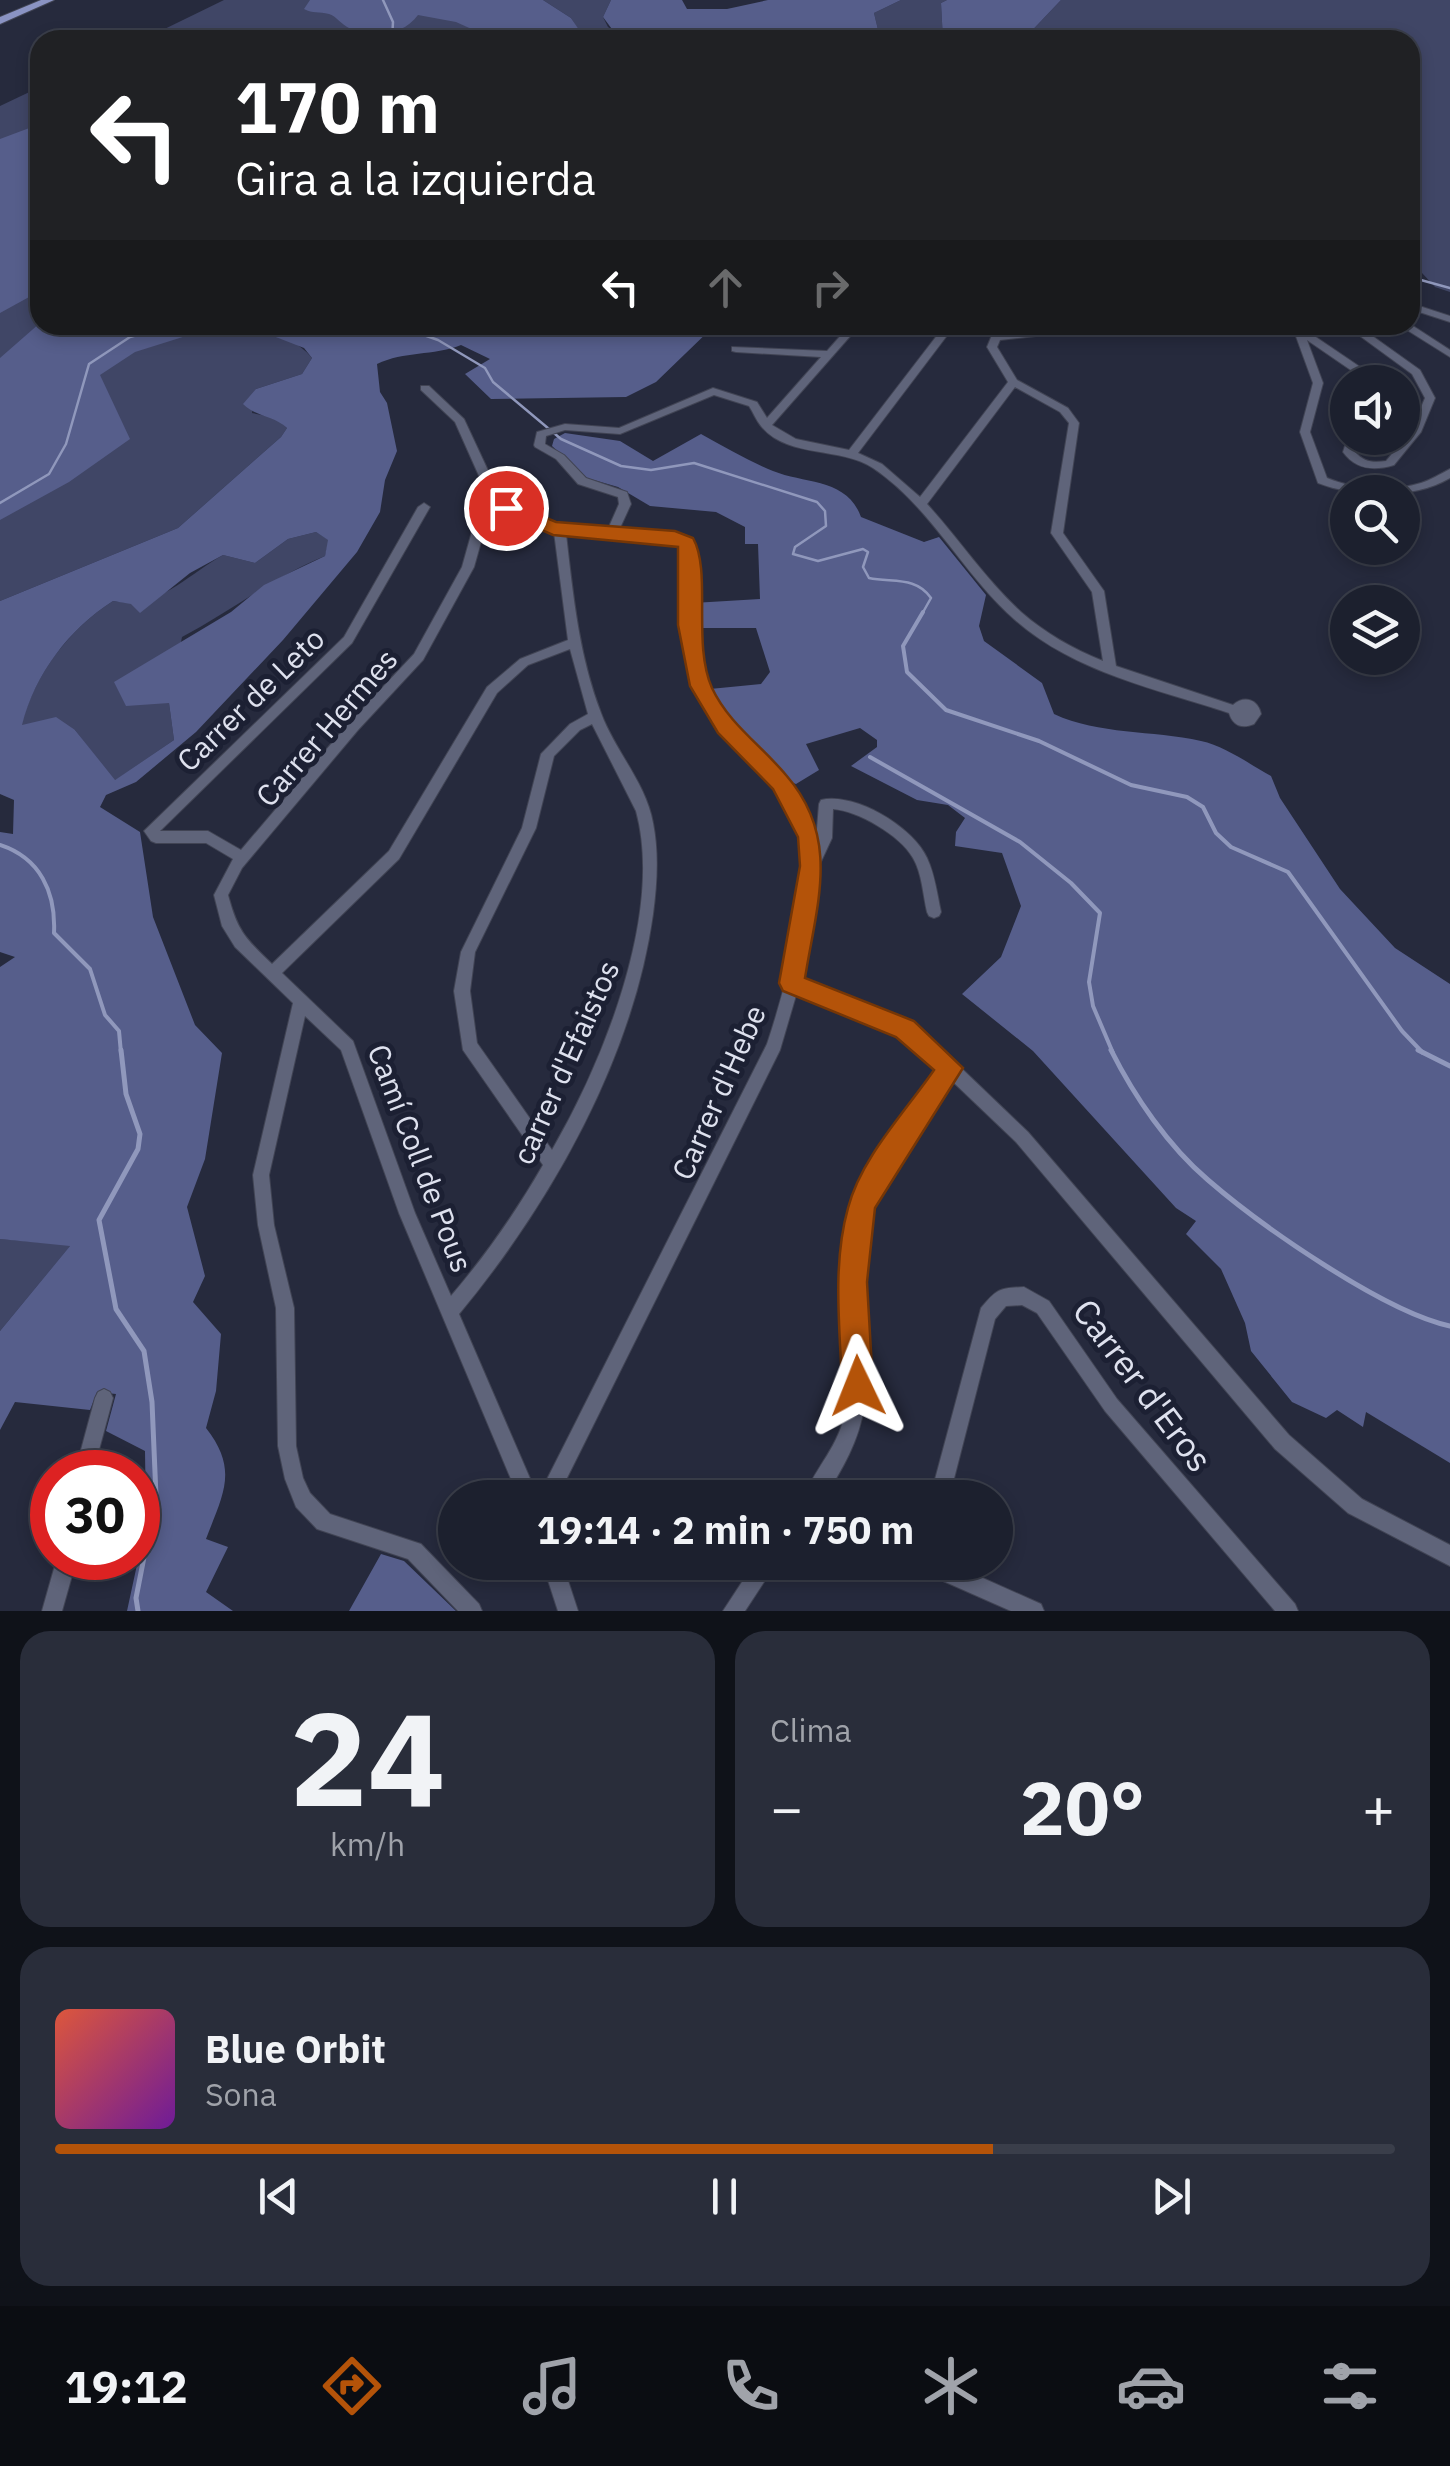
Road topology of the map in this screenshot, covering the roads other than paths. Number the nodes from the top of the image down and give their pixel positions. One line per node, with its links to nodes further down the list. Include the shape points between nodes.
1 (49, 0): 2 (main road)
2 (0, 21)
3 (1420, 309): 5 (street)
4 (1420, 315): 6 (street)
5 (1450, 319)
6 (1450, 330)
7 (846, 335): 15 (street)
8 (942, 335): 24 (street)
9 (1015, 335): 20 (street, via 996,337 994,350)
10 (1300, 335): 27 (street, via 1318,382 1305,432 1322,480 1350,488 1406,488)
11 (1309, 335): 17 (street)
12 (1364, 335): 18 (street)
13 (1420, 335): 16 (street)
14 (736, 349): 15 (street)
15 (830, 354): 22 (street)
16 (1450, 354)
17 (1351, 365)
18 (1406, 365)
19 (1420, 379): 23 (street, via 1430,398)
20 (1013, 382): 29 (street); 34 (street, via 1064,410 1074,423 1056,533 1096,586)
21 (425, 388): 28 (street, via 460,421)
22 (766, 425): 24 (street, via 798,445); 32 (street, via 753,404 713,391 620,431 564,427 541,434 539,445 578,479 623,495)
23 (1420, 425)
24 (852, 452): 29 (street)
25 (1351, 455): 26 (street, via 1368,466 1390,464)
26 (1397, 455)
27 (1450, 473)
28 (494, 496): 31 (street, via 521,517); 37 (street, Carrer Hermes, via 463,578 419,658)
29 (922, 502): 34 (street, via 1018,616 1052,641)
30 (424, 507): 37 (street, Carrer de Leto, via 348,640 151,830 156,837 213,838)
31 (560, 530): 32 (street, Carrer d'Hebe); 33 (street)
32 (611, 535): 38 (street, Carrer d'Hebe, via 675,538 688,546 688,625 701,686 721,721 799,812)
33 (573, 643): 36 (street, carrer d'Efaistos); 40 (street, via 524,662 492,690 394,855)
34 (1110, 667): 35 (street)
35 (1234, 710)
36 (595, 716): 44 (street, carrer d'Efaistos, via 645,816 648,928 627,1003); 44 (street, via 548,754 529,828 468,952 462,992 470,1045)
37 (243, 858): 40 (street, Carrer Hermes, via 226,882 222,903 234,935)
38 (812, 866): 39 (street, via 825,838 826,804 841,802 864,811 914,850); 41 (street, Carrer d'Hebe)
39 (934, 912)
40 (271, 974): 42 (street, Camí Coll de Pous)
41 (792, 983): 43 (street, via 905,1029); 49 (street, Carrer d'Hebe, via 774,1045 734,1131)
42 (301, 1000): 45 (street, Camí Coll de Pous, via 347,1046); 59 (street, via 261,1175 285,1308 287,1446 294,1480 324,1522 414,1551)
43 (950, 1068): 50 (street, via 862,1208 852,1282 854,1412); 52 (street, via 1022,1137 1282,1442 1344,1498)
44 (554, 1165): 45 (street, carrer d'Efaistos)
45 (449, 1312): 48 (street, Camí Coll de Pous)
46 (104, 1398): 47 (street)
47 (90, 1450)
48 (521, 1480)
49 (556, 1480)
50 (825, 1480)
51 (944, 1480): 57 (street, Carrer d'Eros, via 987,1314 1002,1296 1024,1296 1043,1308 1111,1405)
52 (1450, 1556)
53 (61, 1580): 58 (street)
54 (558, 1580): 60 (street)
55 (754, 1580): 61 (street)
56 (964, 1580): 62 (street)
57 (1284, 1610)
58 (52, 1611)
59 (472, 1611)
60 (568, 1611)
61 (732, 1611)
62 (1034, 1611)

